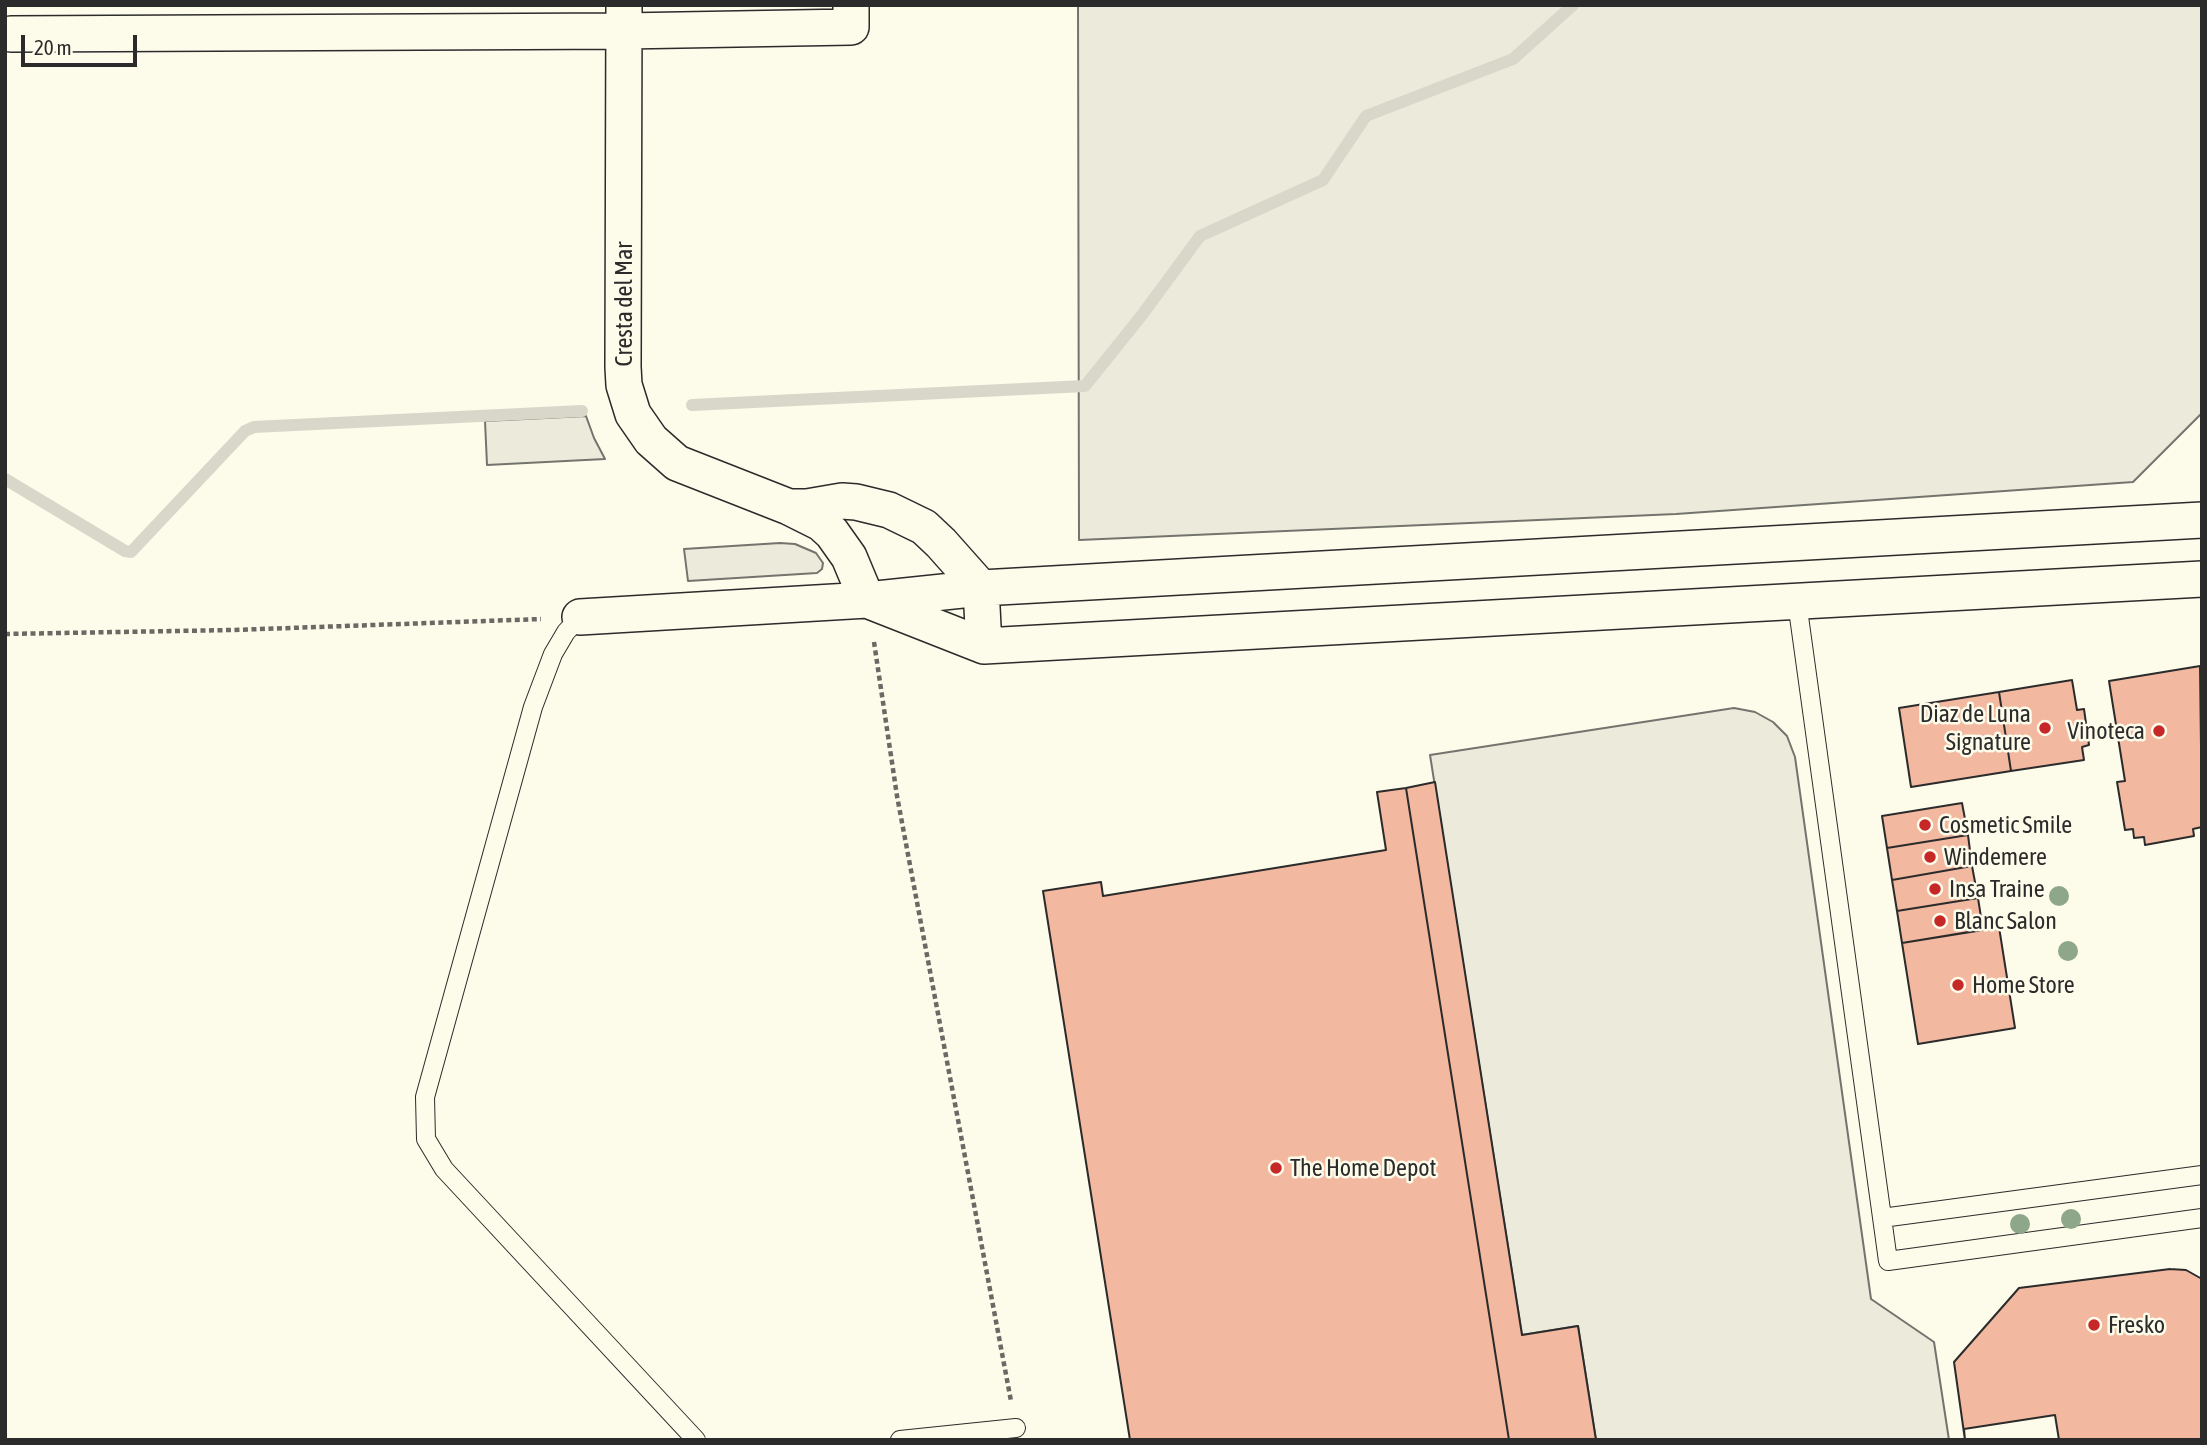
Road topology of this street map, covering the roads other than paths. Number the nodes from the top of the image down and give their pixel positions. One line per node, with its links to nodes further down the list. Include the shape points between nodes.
1 (851, 5): 2 (street, via 851,27)
2 (624, 18): 3 (street); 4 (street, Cresta del Mar, via 623,367 630,406 650,440 677,463)
3 (11, 34)
4 (789, 507): 7 (street, via 842,501 889,510 924,527); 8 (street, Cresta del Mar, via 832,533 849,557)
5 (2202, 520): 7 (street)
6 (2202, 579): 9 (street)
7 (981, 588): 8 (street); 11 (street)
8 (867, 600): 10 (street); 11 (street)
9 (1797, 602): 11 (street); 13 (lane)
10 (580, 617): 16 (lane, via 553,653 533,707 425,1097 426,1139 444,1169)
11 (984, 646)
12 (2202, 1175): 13 (lane)
13 (1882, 1217): 14 (lane, via 1888,1261)
14 (2202, 1218)
15 (1016, 1428): 17 (lane)
16 (696, 1440)
17 (900, 1440)

